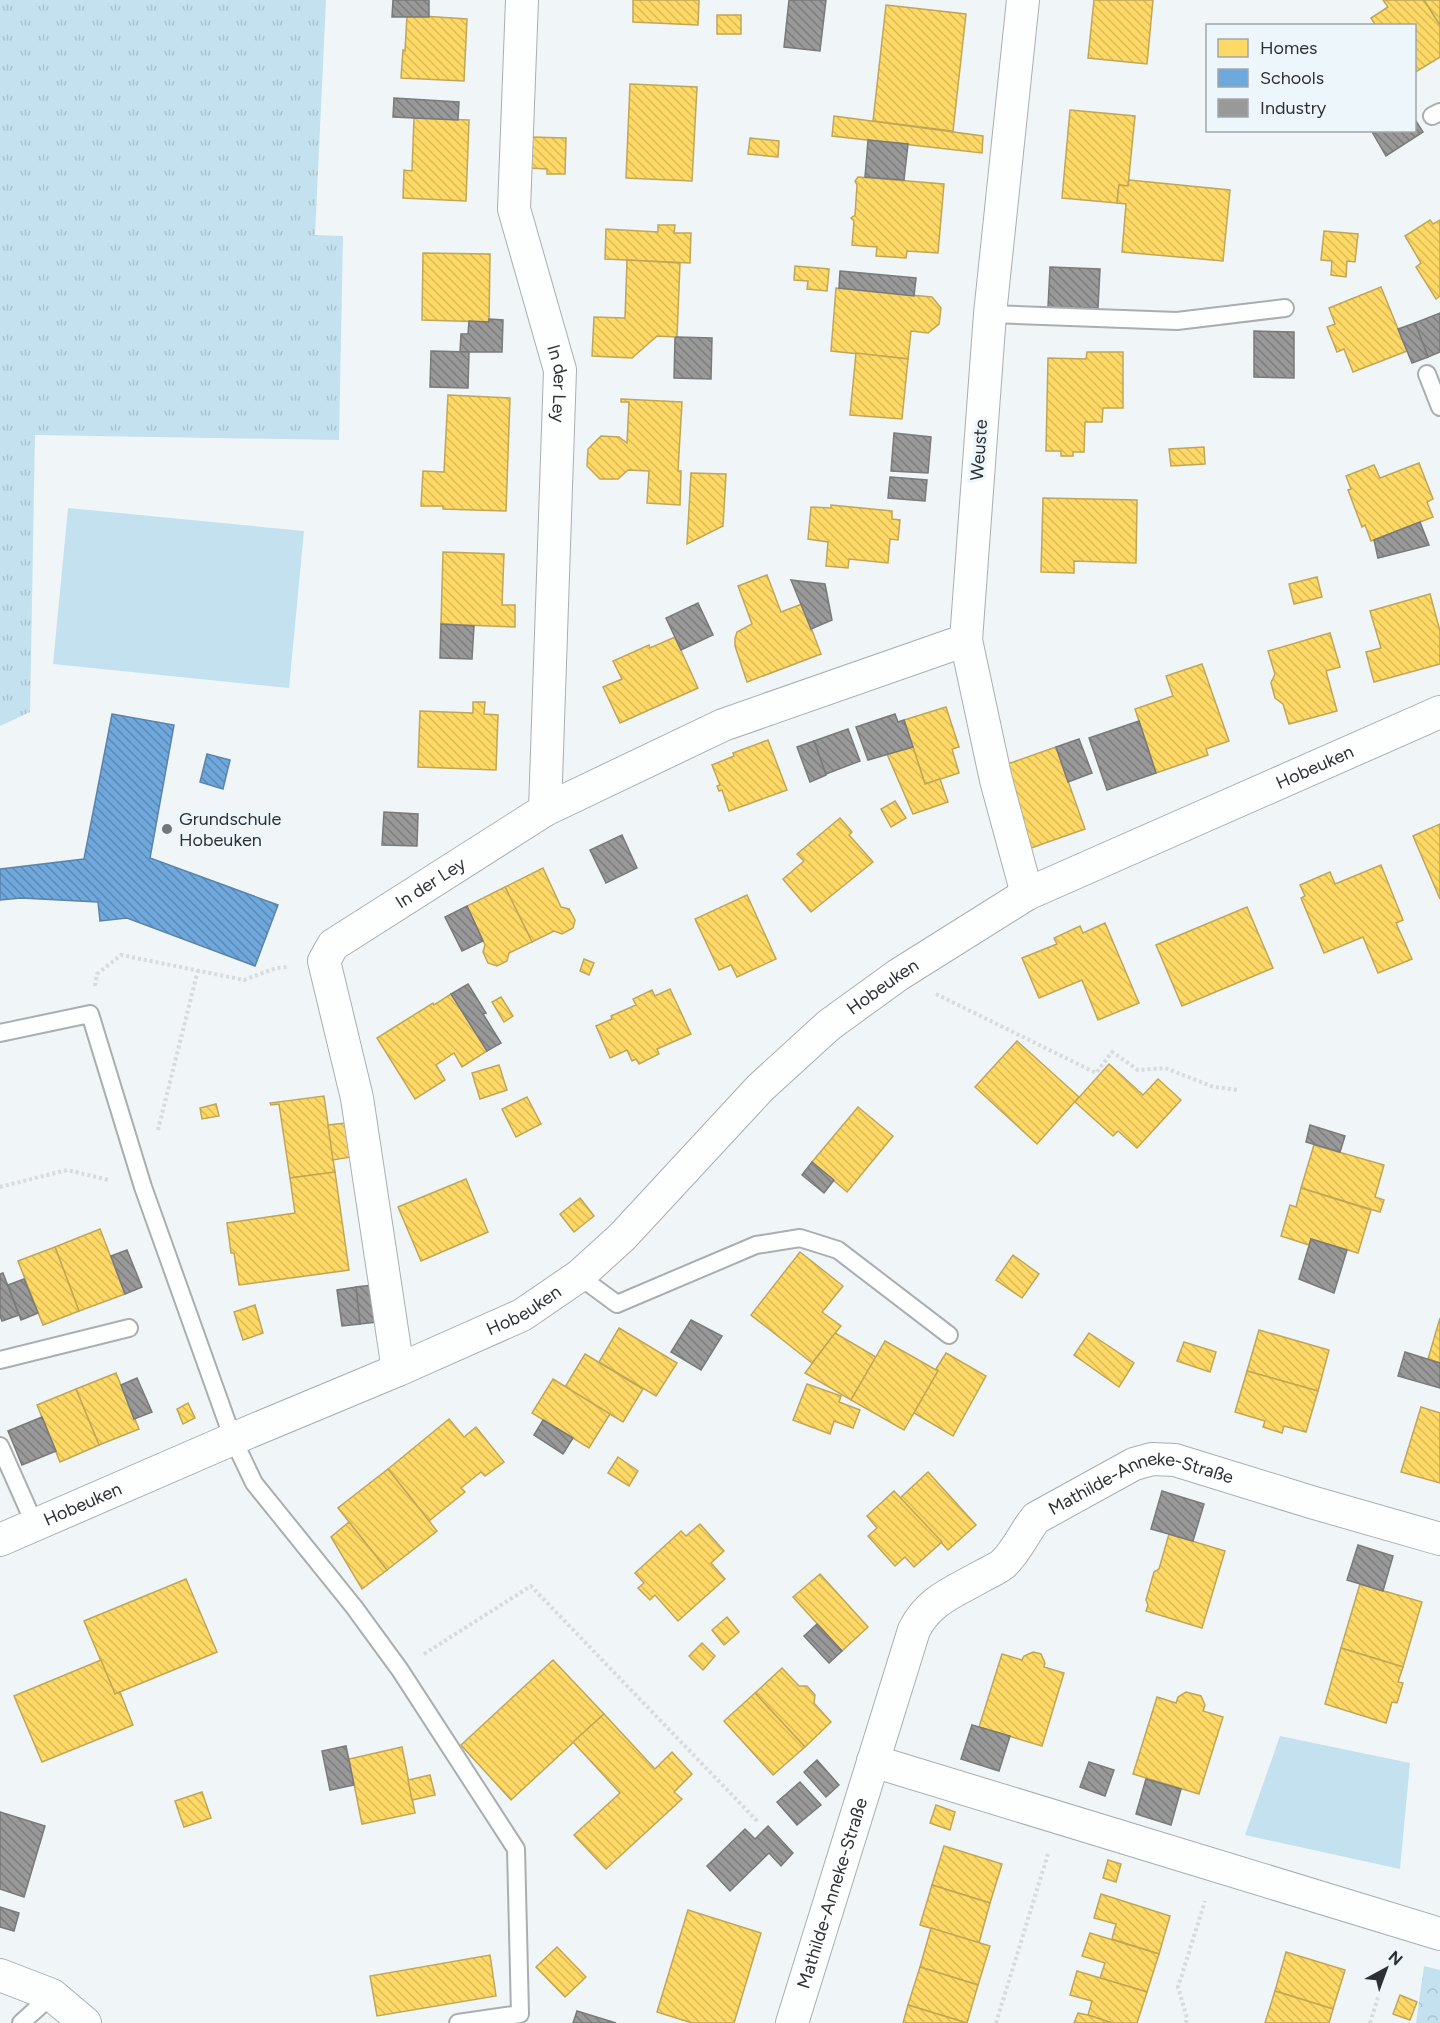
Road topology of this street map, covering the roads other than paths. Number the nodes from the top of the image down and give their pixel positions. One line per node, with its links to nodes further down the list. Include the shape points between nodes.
1 (522, 0): 9 (street, In der Ley, via 514,209 560,370)
2 (1023, 0): 4 (street, Weuste)
3 (1286, 308): 4 (lane, via 1177,321)
4 (990, 314): 7 (street, Weuste)
5 (1427, 374): 6 (lane)
6 (1440, 407)
7 (966, 640): 9 (street, In der Ley, via 723,725); 10 (street, Weuste, via 996,780)
8 (1440, 712): 10 (street, Hobeuken)
9 (545, 810): 16 (street, In der Ley, via 333,945 311,963 357,1098)
10 (1027, 894): 12 (street, Hobeuken, via 898,975 829,1025 760,1088 622,1237)
11 (0, 1033): 17 (lane, via 90,1014 143,1188)
12 (579, 1276): 14 (lane, via 617,1304 756,1245 800,1238 838,1250); 16 (street, Hobeuken, via 522,1315)
13 (129, 1328): 15 (lane)
14 (949, 1335)
15 (0, 1360)
16 (399, 1370): 17 (street, Hobeuken)
17 (233, 1439): 19 (street, Hobeuken); 28 (lane, via 254,1483 400,1670 516,1849 520,2014)
18 (0, 1446): 19 (lane)
19 (35, 1525): 21 (street, Hobeuken)
20 (1440, 1539): 22 (street, Mathilde-Anneke-Straße, via 1175,1460 1152,1459 1134,1464 1036,1518 1001,1566 934,1603 921,1615)
21 (0, 1540)
22 (873, 1761): 23 (street); 29 (street, Mathilde-Anneke-Straße)
23 (1440, 1934)
24 (0, 1975): 25 (street)
25 (52, 1995): 26 (lane); 27 (street)
26 (21, 2023)
27 (85, 2023)
28 (458, 2023)
29 (792, 2023)

